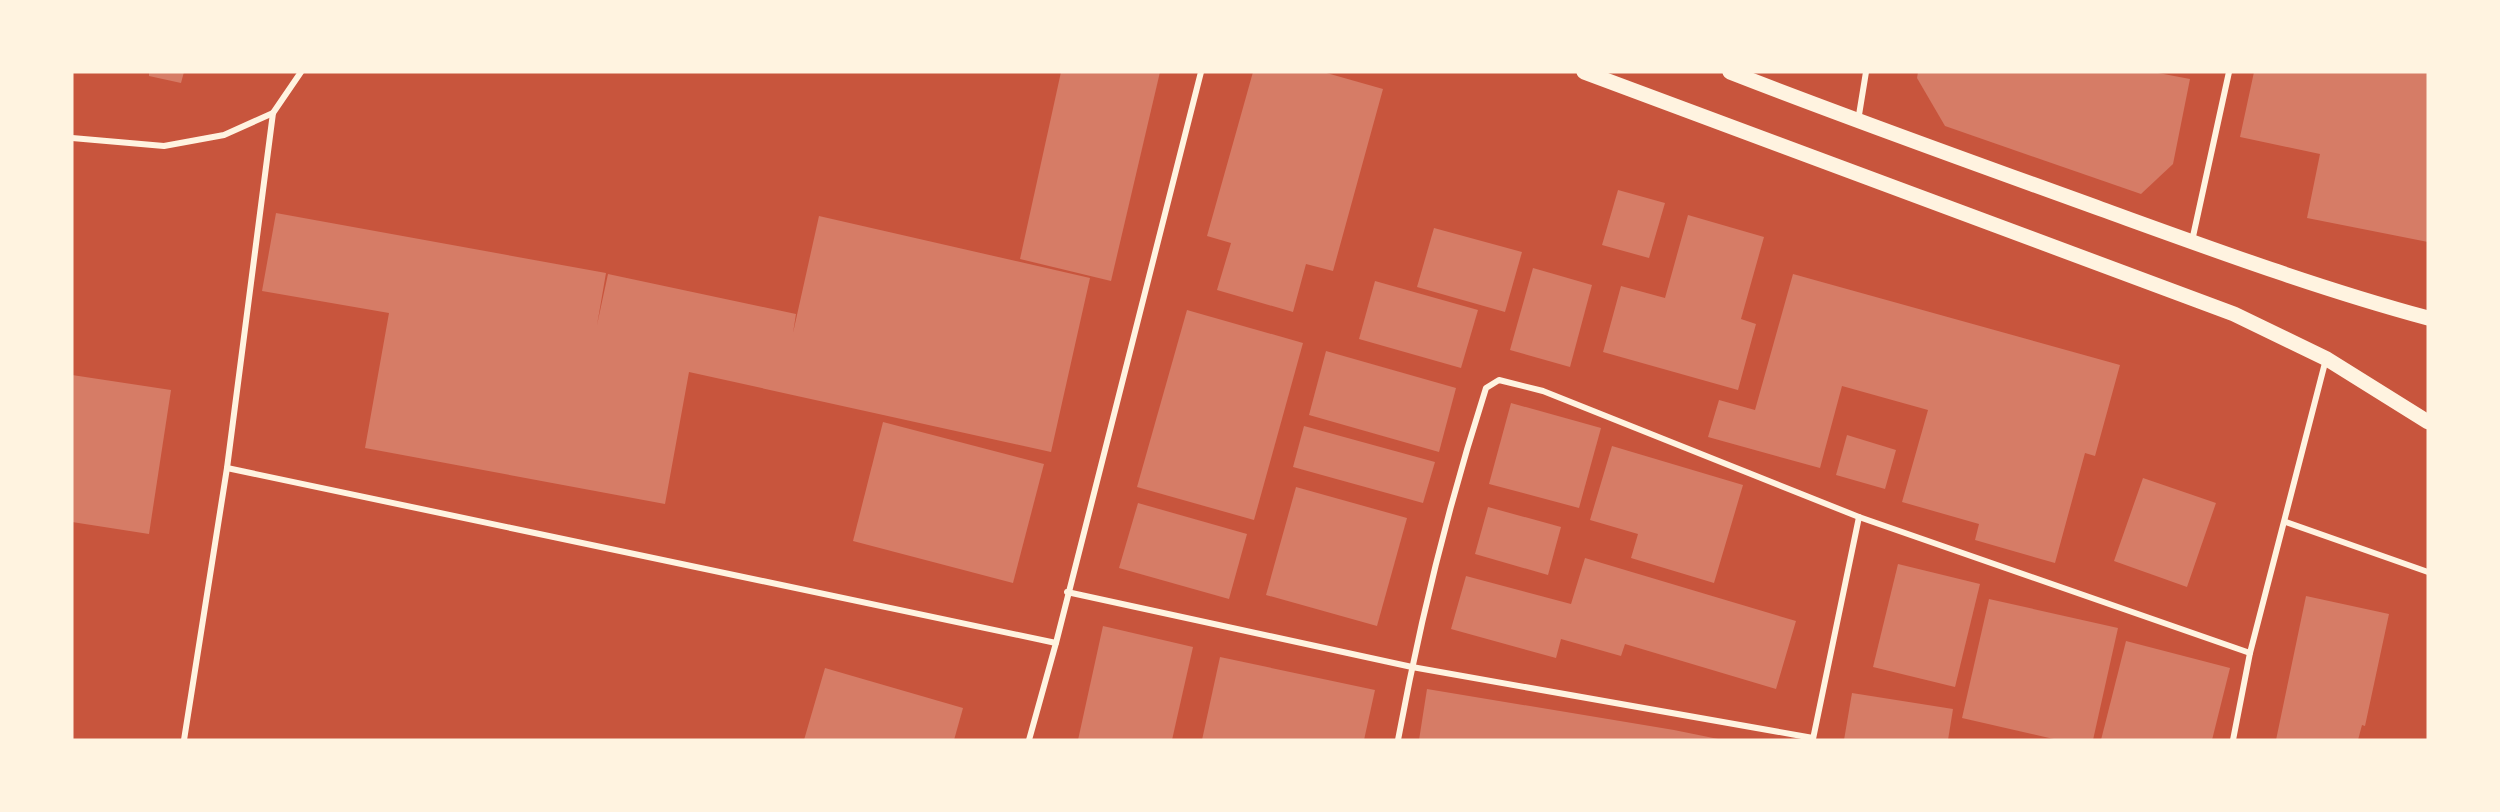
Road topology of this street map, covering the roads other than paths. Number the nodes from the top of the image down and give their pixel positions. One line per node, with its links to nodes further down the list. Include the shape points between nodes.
1 (301, 72): 7 (street)
2 (1201, 72): 18 (street)
3 (1584, 72): 12 (main road, via 2234,314)
4 (1730, 72): 8 (main road)
5 (1866, 72): 8 (street)
6 (2229, 72): 10 (street)
7 (273, 113): 9 (street, via 224,135 164,146); 14 (street)
8 (1858, 122): 10 (main road)
9 (72, 138)
10 (2192, 242): 11 (main road, via 2362,300)
11 (2428, 318)
12 (2327, 359): 13 (main road); 16 (street)
13 (2428, 422)
14 (227, 468): 19 (street); 23 (street)
15 (1858, 517): 20 (street); 21 (street, via 1543,391 1498,381 1486,388 1460,467); 22 (street)
16 (2286, 522): 17 (street); 20 (street)
17 (2428, 572)
18 (1067, 592): 19 (street); 21 (street)
19 (1056, 643): 24 (street)
20 (2250, 653): 26 (street)
21 (1412, 667): 22 (street); 25 (street)
22 (1813, 739)
23 (184, 740)
24 (1029, 740)
25 (1398, 740)
26 (2233, 740)

